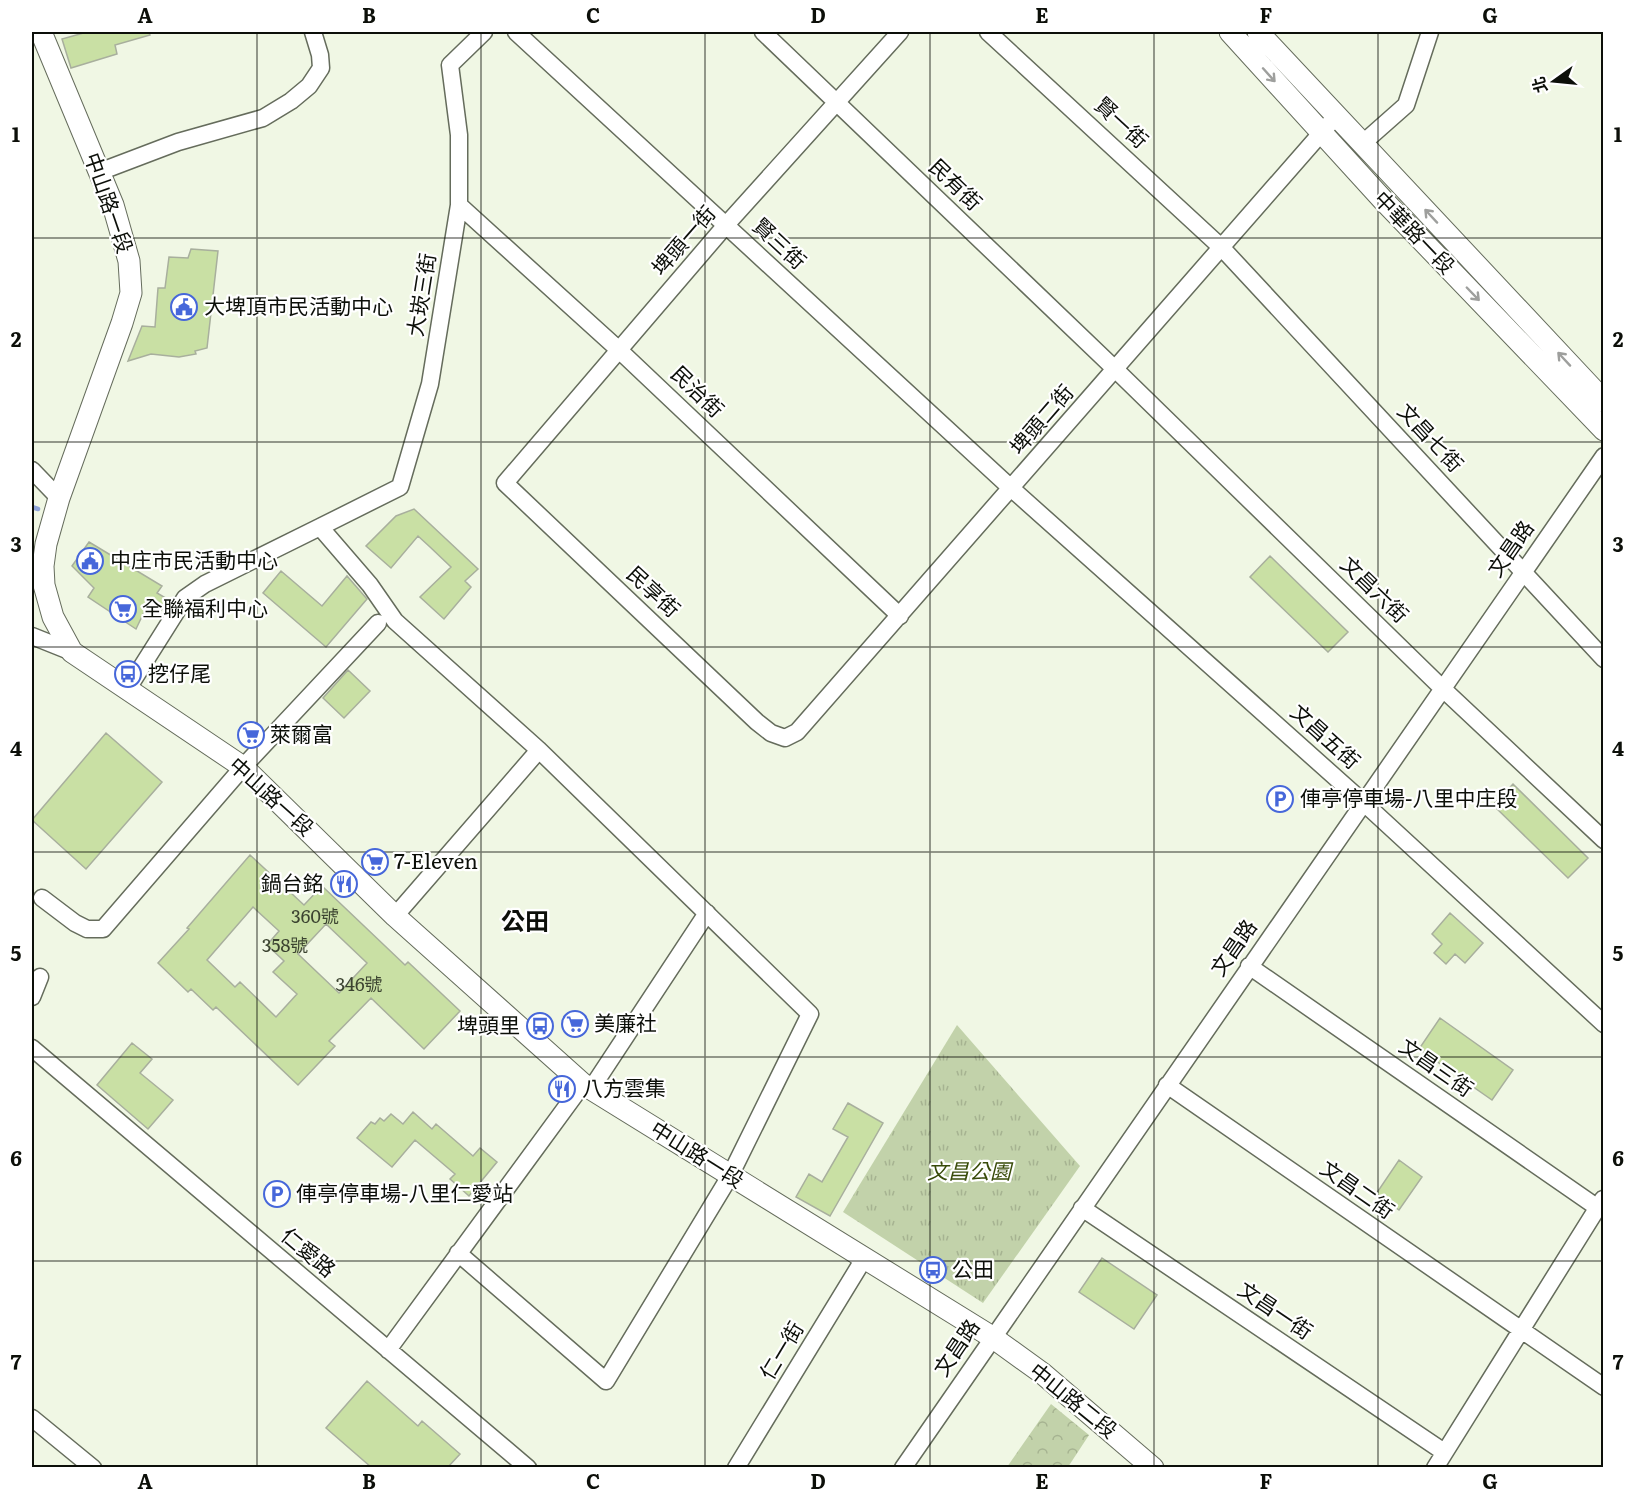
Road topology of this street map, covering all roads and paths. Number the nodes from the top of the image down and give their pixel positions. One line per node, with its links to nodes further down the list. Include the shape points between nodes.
1 (41, 32): 15 (main road, 中山路一段)
2 (313, 32): 15 (street, via 321,68 309,86 291,101 263,118 178,142)
3 (484, 32): 16 (street, 大崁三街, via 450,65 459,135)
4 (516, 32): 17 (street, 賢三街)
5 (763, 32): 11 (street, 民有街)
6 (900, 32): 11 (street, 埤頭一街)
7 (988, 32): 18 (street, 賢一街)
8 (1230, 32): 13 (main road, 中華路一段, one-way to 13)
9 (1258, 32): 12 (main road, 中華路一段)
10 (1430, 32): 14 (street, via 1406,105)
11 (836, 102): 17 (street, 埤頭一街); 20 (street, 民有街)
12 (1337, 115): 13 (street, 埤頭二街); 14 (main road, 中華路一段)
13 (1322, 133): 18 (street, 埤頭二街); 22 (main road, 中華路一段, one-way to 22)
14 (1363, 143): 21 (main road, 中華路一段, one-way to 14)
15 (99, 172): 27 (main road, 中山路一段, via 129,261 131,293)
16 (459, 205): 19 (street, 民治街); 28 (street, 大崁三街, via 430,384 400,487)
17 (726, 225): 19 (street, 埤頭一街); 26 (street, 賢三街)
18 (1222, 248): 20 (street, 埤頭二街); 29 (street, 文昌七街)
19 (620, 350): 25 (street, 埤頭一街); 30 (street, 民治街)
20 (1116, 370): 26 (street, 埤頭二街); 35 (street, 文昌六街)
21 (1604, 402)
22 (1604, 430)
23 (1604, 456): 29 (street, 文昌路)
24 (32, 470): 27 (street)
25 (505, 483): 37 (street, 民享街)
26 (1011, 489): 30 (street, 埤頭二街); 40 (street, 文昌五街)
27 (59, 498): 33 (main road, 中山路一段, via 46,544 44,585 53,617)
28 (320, 527): 36 (street, 大崁三街, via 205,584 185,598); 38 (street, via 395,621)
29 (1523, 572): 34 (street, 文昌七街); 35 (street, 文昌路)
30 (900, 616): 37 (street, 埤頭二街, via 797,732 785,738)
31 (378, 623): 39 (street)
32 (32, 636): 33 (street)
33 (72, 652): 36 (main road, 中山路一段)
34 (1604, 659)
35 (1442, 688): 40 (street, 文昌路); 41 (street, 文昌六街)
36 (127, 690): 39 (main road, 中山路一段)
37 (771, 733)
38 (539, 750): 43 (street); 44 (street)
39 (243, 767): 42 (street, via 103,929 87,929 75,923); 44 (main road, 中山路一段)
40 (1363, 802): 45 (street, 文昌路); 48 (street, 文昌五街)
41 (1604, 840)
42 (42, 898)
43 (707, 913): 51 (street); 52 (street, via 810,1014)
44 (395, 916): 51 (main road, 中山路一段)
45 (1249, 966): 50 (street, 文昌路); 53 (street, 文昌三街)
46 (40, 977): 47 (street)
47 (32, 997)
48 (1604, 1024)
49 (32, 1048): 59 (street, 仁愛路)
50 (1167, 1085): 54 (street, 文昌路); 57 (street, 文昌二街)
51 (587, 1086): 52 (main road, 中山路一段); 55 (street)
52 (730, 1176): 55 (street, via 606,1381); 56 (main road, 中山路一段)
53 (1601, 1203): 57 (street)
54 (1082, 1208): 58 (street, 文昌路); 62 (street, 文昌一街)
55 (458, 1253): 59 (street)
56 (865, 1257): 58 (main road, 中山路一段); 65 (street, 仁一街)
57 (1521, 1331): 60 (street, 文昌二街); 62 (street)
58 (992, 1337): 66 (street, 文昌路); 67 (main road, 中山路二段, via 1042,1373)
59 (388, 1350): 64 (street, 仁愛路)
60 (1604, 1387)
61 (32, 1418): 63 (street)
62 (1444, 1452): 68 (street)
63 (93, 1467)
64 (528, 1467)
65 (736, 1467)
66 (903, 1467)
67 (1153, 1467)
68 (1435, 1467)

